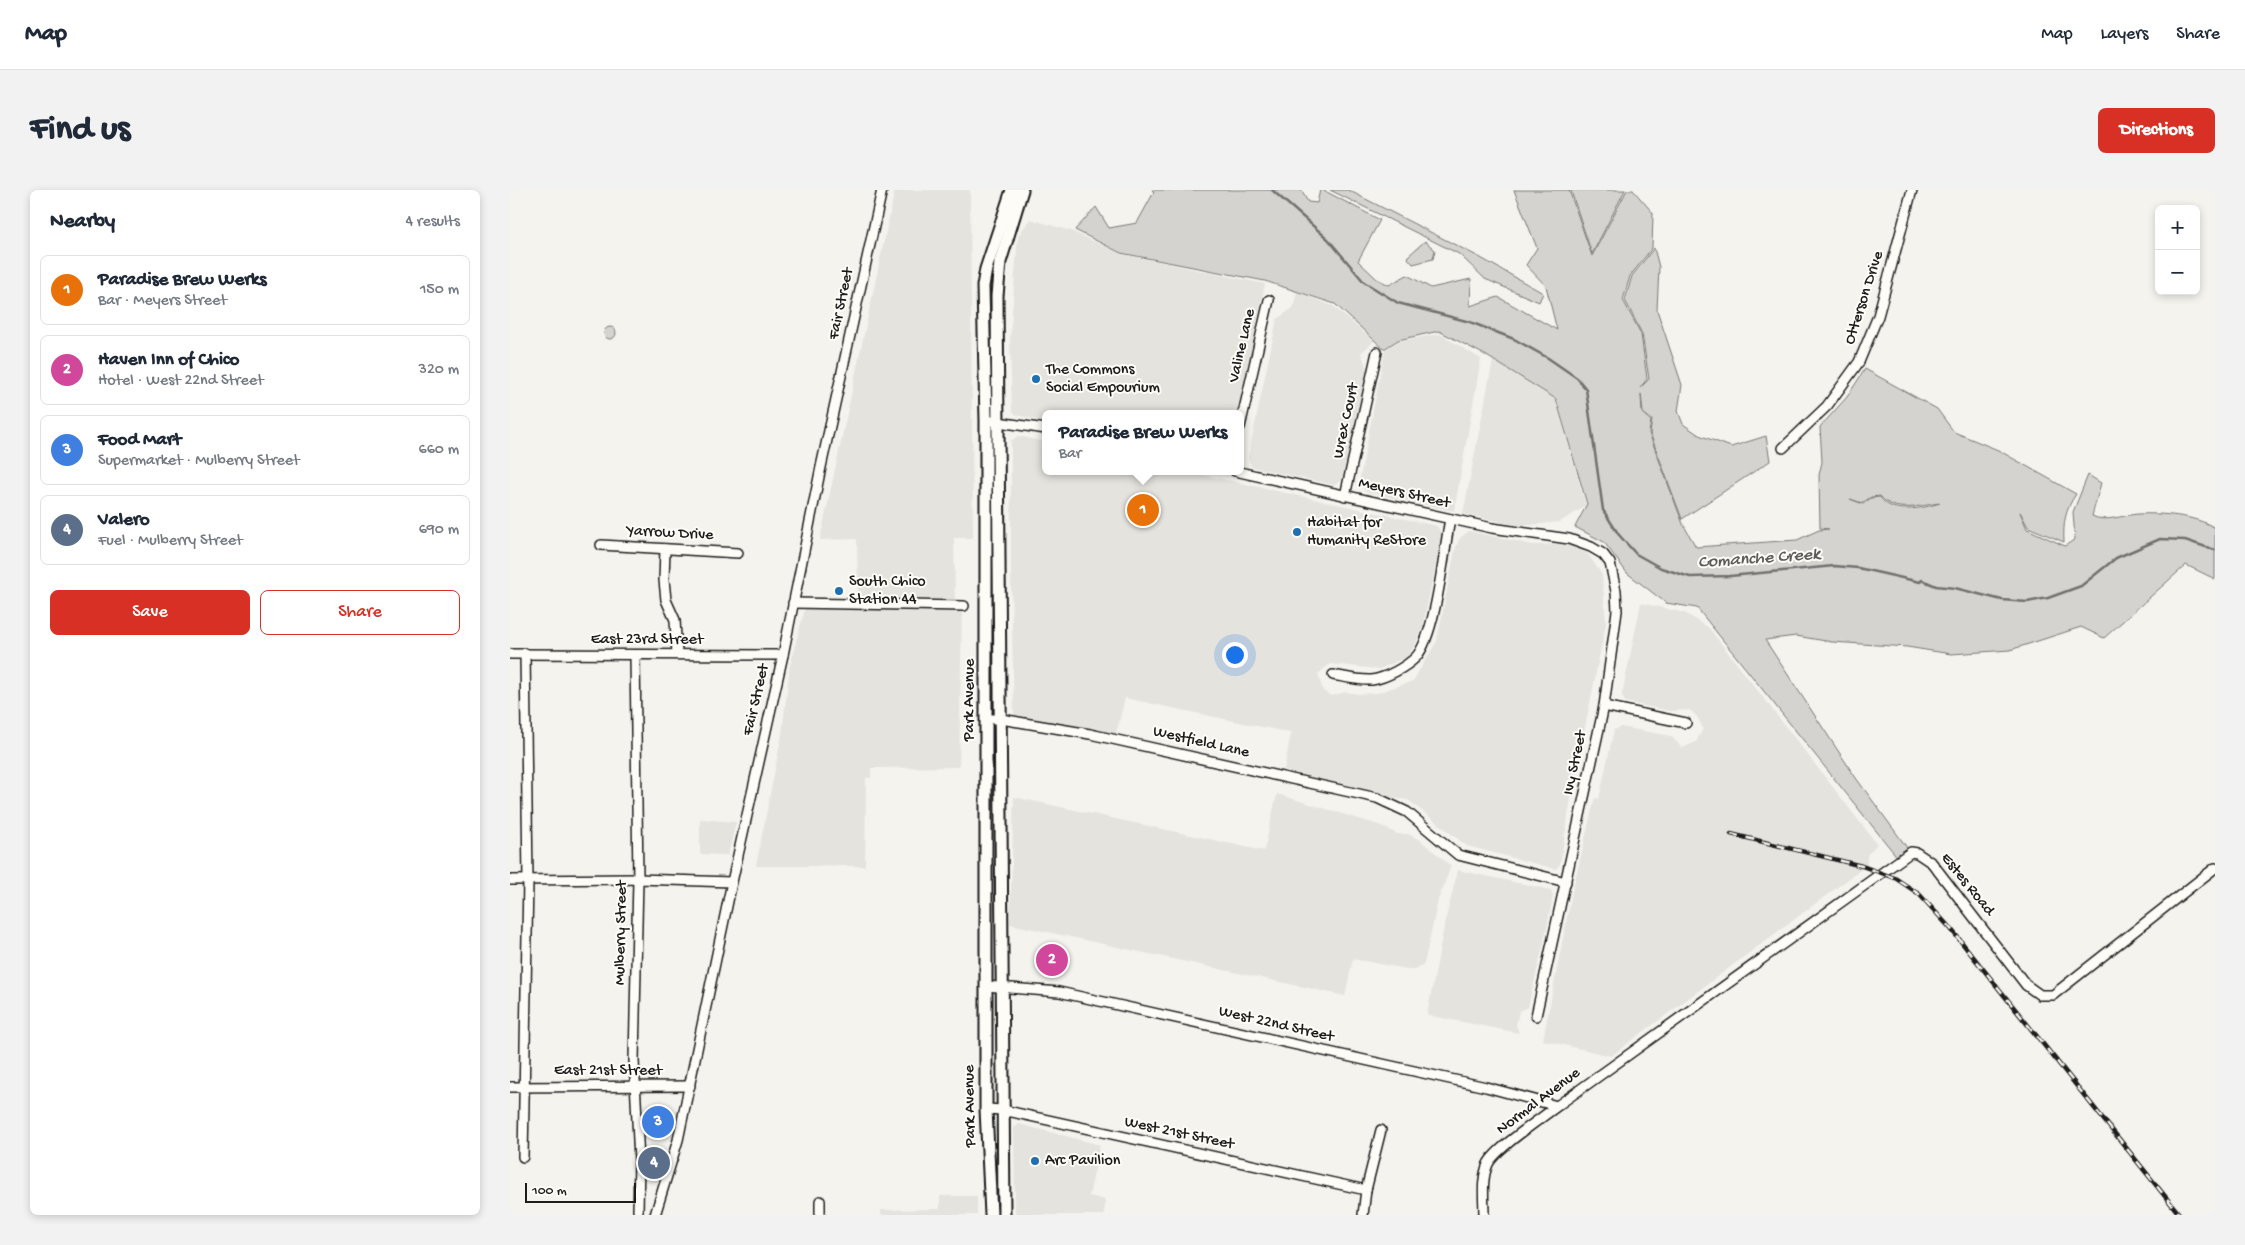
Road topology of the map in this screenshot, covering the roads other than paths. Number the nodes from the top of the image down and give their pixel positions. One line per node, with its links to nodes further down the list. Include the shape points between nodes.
1 (882, 190): 19 (street, Fair Street)
2 (1022, 190): 9 (main road, Park Avenue, via 1000,262 997,296)
3 (1912, 190): 11 (street, Otterson Drive, via 1878,316 1859,362 1827,406)
4 (1009, 192): 8 (main road, Park Avenue, via 983,286)
5 (1269, 300): 7 (street, Valine Lane)
6 (1377, 352): 13 (street, Wrex Court)
7 (1244, 410)
8 (986, 421): 9 (street); 28 (main road, Park Avenue)
9 (1000, 422): 10 (street); 29 (main road, Park Avenue)
10 (1042, 428)
11 (1783, 448)
12 (1244, 473): 13 (street, Meyers Street)
13 (1345, 496): 14 (street, Meyers Street)
14 (1450, 519): 15 (street, Meyers Street, via 1523,534); 26 (street, via 1432,618 1416,656 1398,670 1371,680)
15 (1568, 539): 27 (street, Ivy Street, via 1603,554 1613,570 1617,611)
16 (601, 545): 17 (street, Yarrow Drive)
17 (665, 549): 18 (street, Yarrow Drive); 23 (street, via 666,600 675,620)
18 (738, 553)
19 (793, 603): 20 (street); 25 (street, Fair Street)
20 (964, 606)
21 (525, 653): 22 (street, East 23rd Street); 24 (street, East 23rd Street); 34 (street)
22 (510, 654)
23 (677, 654): 24 (street, East 23rd Street); 25 (street, East 23rd Street)
24 (634, 655): 32 (street, Mulberry Street)
25 (783, 655): 35 (street, Fair Street)
26 (1333, 676)
27 (1604, 706): 30 (street); 36 (street, Ivy Street)
28 (986, 719): 29 (street, Westfield Lane); 37 (main road, Park Avenue)
29 (1001, 719): 36 (street, Westfield Lane, via 1090,734 1377,798 1407,812 1458,855); 38 (main road, Park Avenue)
30 (1686, 723)
31 (2215, 868): 40 (street, Estes Road, via 2053,995 2040,995 2026,986 1932,864 1918,853 1911,852)
32 (638, 879): 34 (street); 35 (street); 42 (street, Mulberry Street)
33 (510, 880): 34 (street)
34 (528, 880): 41 (street)
35 (732, 882): 43 (street, Fair Street)
36 (1566, 882): 39 (street, Ivy Street)
37 (986, 986): 38 (street, West 22nd Street); 46 (main road, Park Avenue)
38 (1002, 986): 45 (street, West 22nd Street, via 1060,992 1486,1086); 47 (main road, Park Avenue)
39 (1536, 1016)
40 (1652, 1038): 45 (street, Normal Avenue)
41 (526, 1086): 42 (street, East 21st Street); 44 (street, East 21st Street); 49 (street)
42 (635, 1086): 43 (street, East 21st Street); 52 (street, Mulberry Street)
43 (690, 1086): 53 (street, Fair Street, via 678,1140)
44 (510, 1087)
45 (1557, 1106): 58 (street, Normal Avenue, via 1500,1150 1489,1164 1484,1186)
46 (986, 1109): 47 (street, West 21st Street); 55 (main road, Park Avenue)
47 (1003, 1110): 50 (street, West 21st Street); 56 (main road, Park Avenue)
48 (1381, 1130): 50 (street)
49 (523, 1157)
50 (1366, 1190): 57 (street)
51 (820, 1200): 54 (street)
52 (638, 1211)
53 (655, 1215)
54 (820, 1215)
55 (991, 1215)
56 (1004, 1215)
57 (1363, 1215)
58 (1484, 1215)

